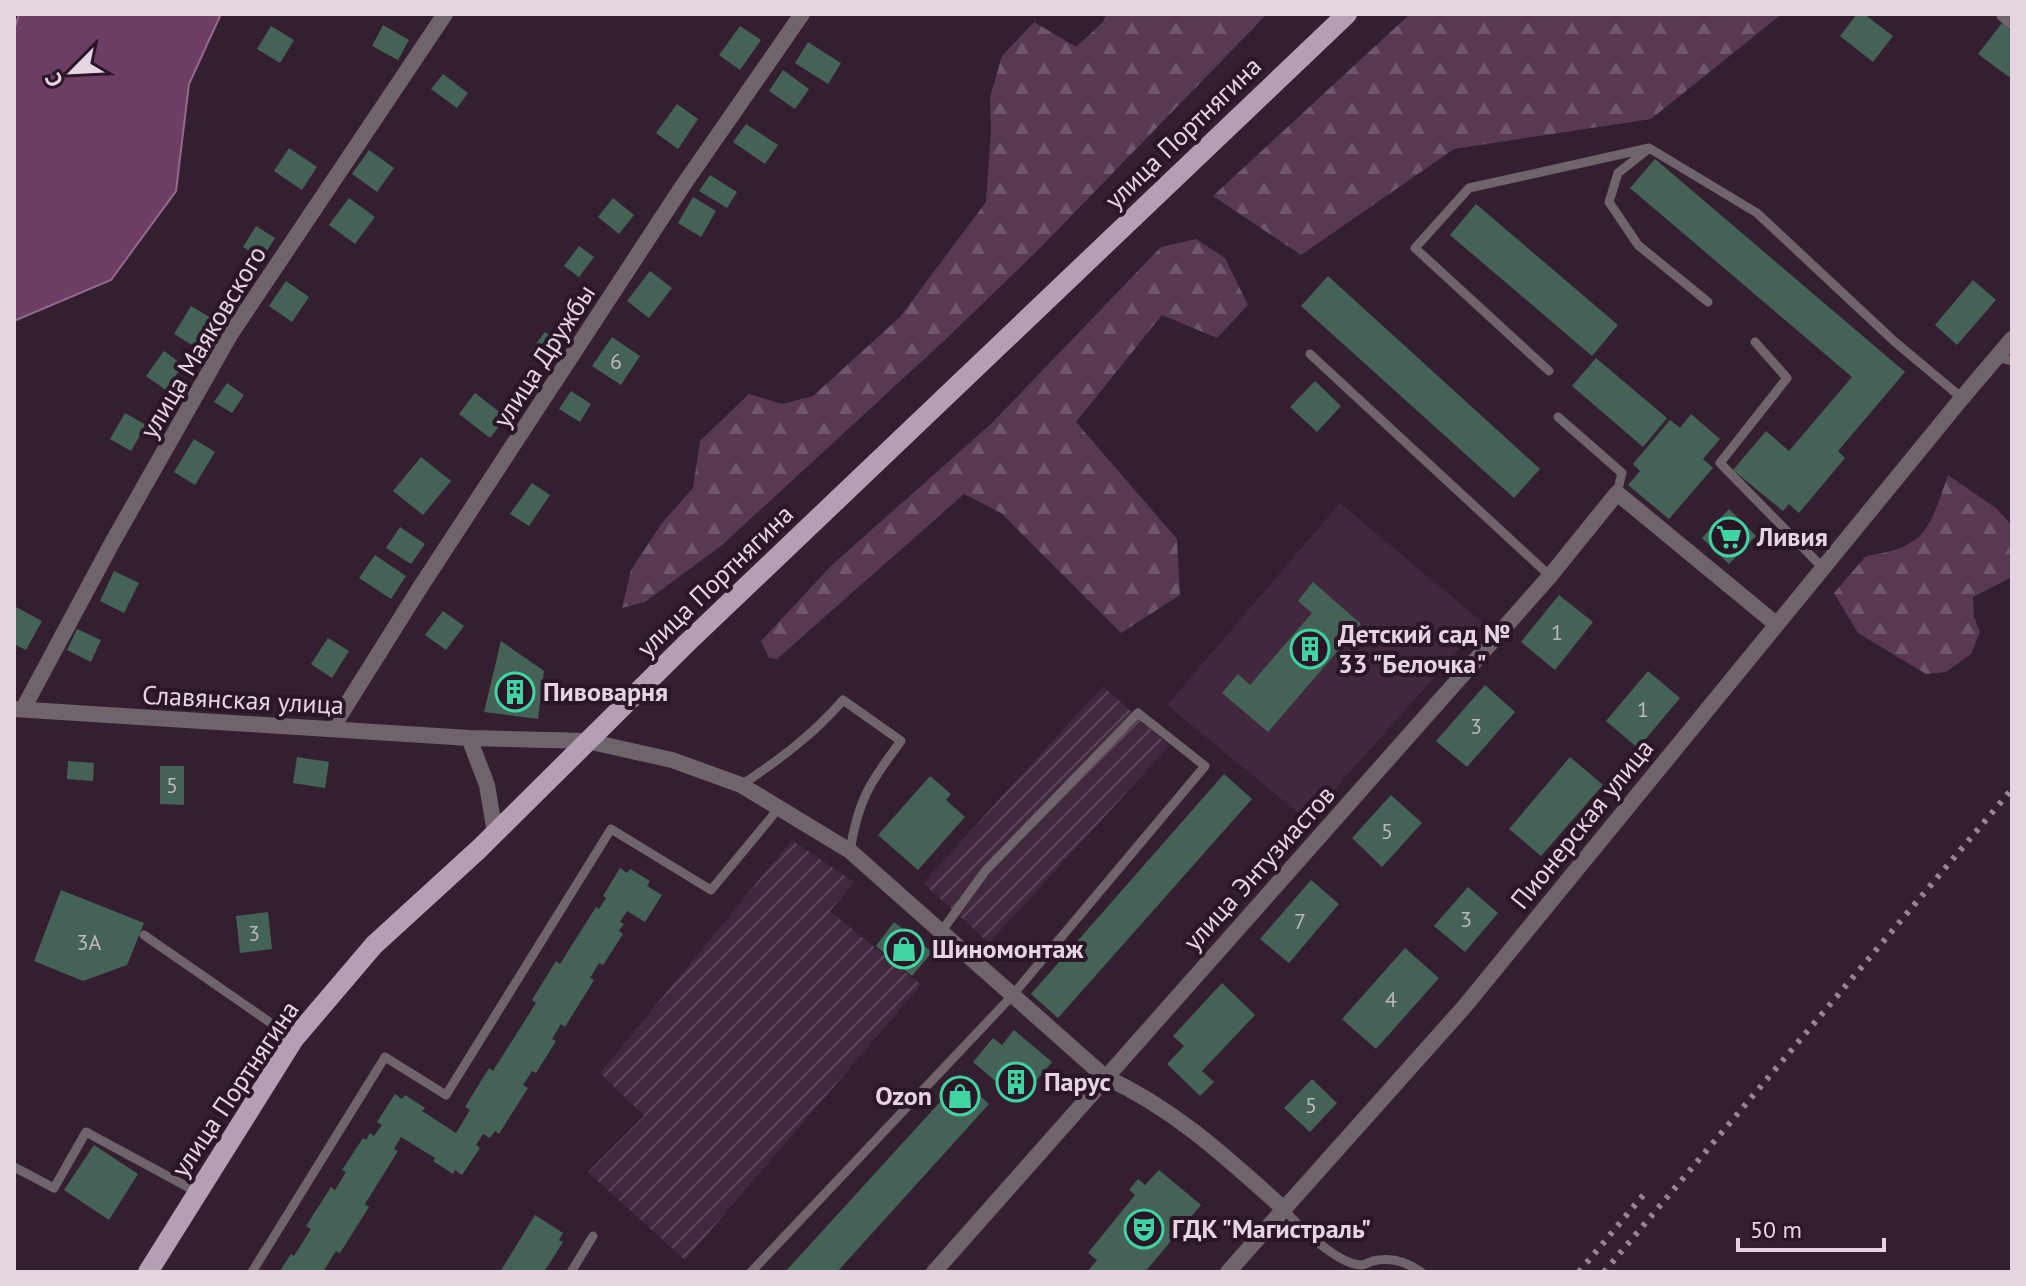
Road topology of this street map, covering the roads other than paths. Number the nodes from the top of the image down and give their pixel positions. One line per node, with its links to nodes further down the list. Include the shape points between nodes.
1 (445, 14): 19 (street, улица Маяковского, via 230,335)
2 (802, 14): 20 (street, улица Дружбы, via 682,187)
3 (1347, 14): 22 (main road, улица Портнягина)
4 (2004, 14): 5 (street)
5 (2012, 21)
6 (1649, 148): 7 (lane, via 1618,173 1609,202 1638,245); 12 (lane, via 1469,188 1415,248); 13 (lane, via 1757,213)
7 (1708, 302)
8 (2012, 339): 11 (street, Пионерская улица)
9 (1755, 342): 16 (lane, via 1787,378 1720,463)
10 (1310, 354): 17 (lane)
11 (2004, 359): 13 (street, Пионерская улица)
12 (1549, 371)
13 (1962, 398): 16 (street, Пионерская улица)
14 (1558, 417): 15 (lane, via 1622,473)
15 (1617, 493): 17 (street, улица Энтузиастов); 18 (street)
16 (1823, 568): 18 (street, Пионерская улица)
17 (1550, 576): 31 (street, улица Энтузиастов)
18 (1776, 624): 34 (street, Пионерская улица, via 1465,1006)
19 (19, 709): 20 (street, Славянская улица)
20 (332, 728): 21 (street, Славянская улица)
21 (469, 738): 22 (street, Славянская улица); 25 (street, via 487,785)
22 (587, 741): 23 (street, Славянская улица, via 672,760); 25 (main road, улица Портнягина)
23 (741, 785): 24 (street, Славянская улица); 26 (lane, via 820,727 843,700 901,741 868,788 856,815)
24 (779, 808): 26 (street, Славянская улица); 37 (lane, via 711,890 611,829 446,1095 385,1057)
25 (495, 833): 30 (main road, улица Портнягина, via 374,945)
26 (850, 851): 27 (street, Славянская улица)
27 (941, 932): 29 (street, Славянская улица); 29 (lane, via 986,870 1138,713 1205,766)
28 (144, 935): 30 (lane)
29 (1011, 997): 31 (street, Славянская улица); 39 (lane)
30 (294, 1039): 33 (main road, улица Портнягина)
31 (1105, 1077): 34 (street, Славянская улица, via 1141,1093 1202,1135); 40 (street, улица Энтузиастов)
32 (14, 1167): 33 (lane, via 54,1188 86,1132)
33 (197, 1192): 36 (main road, улица Портнягина)
34 (1284, 1209): 41 (street, Пионерская улица); 42 (lane, via 1315,1241 1351,1261 1361,1265 1398,1260)
35 (593, 1236): 38 (lane)
36 (148, 1272)
37 (252, 1272)
38 (571, 1272)
39 (751, 1272)
40 (934, 1272)
41 (1228, 1272)
42 (1421, 1272)

